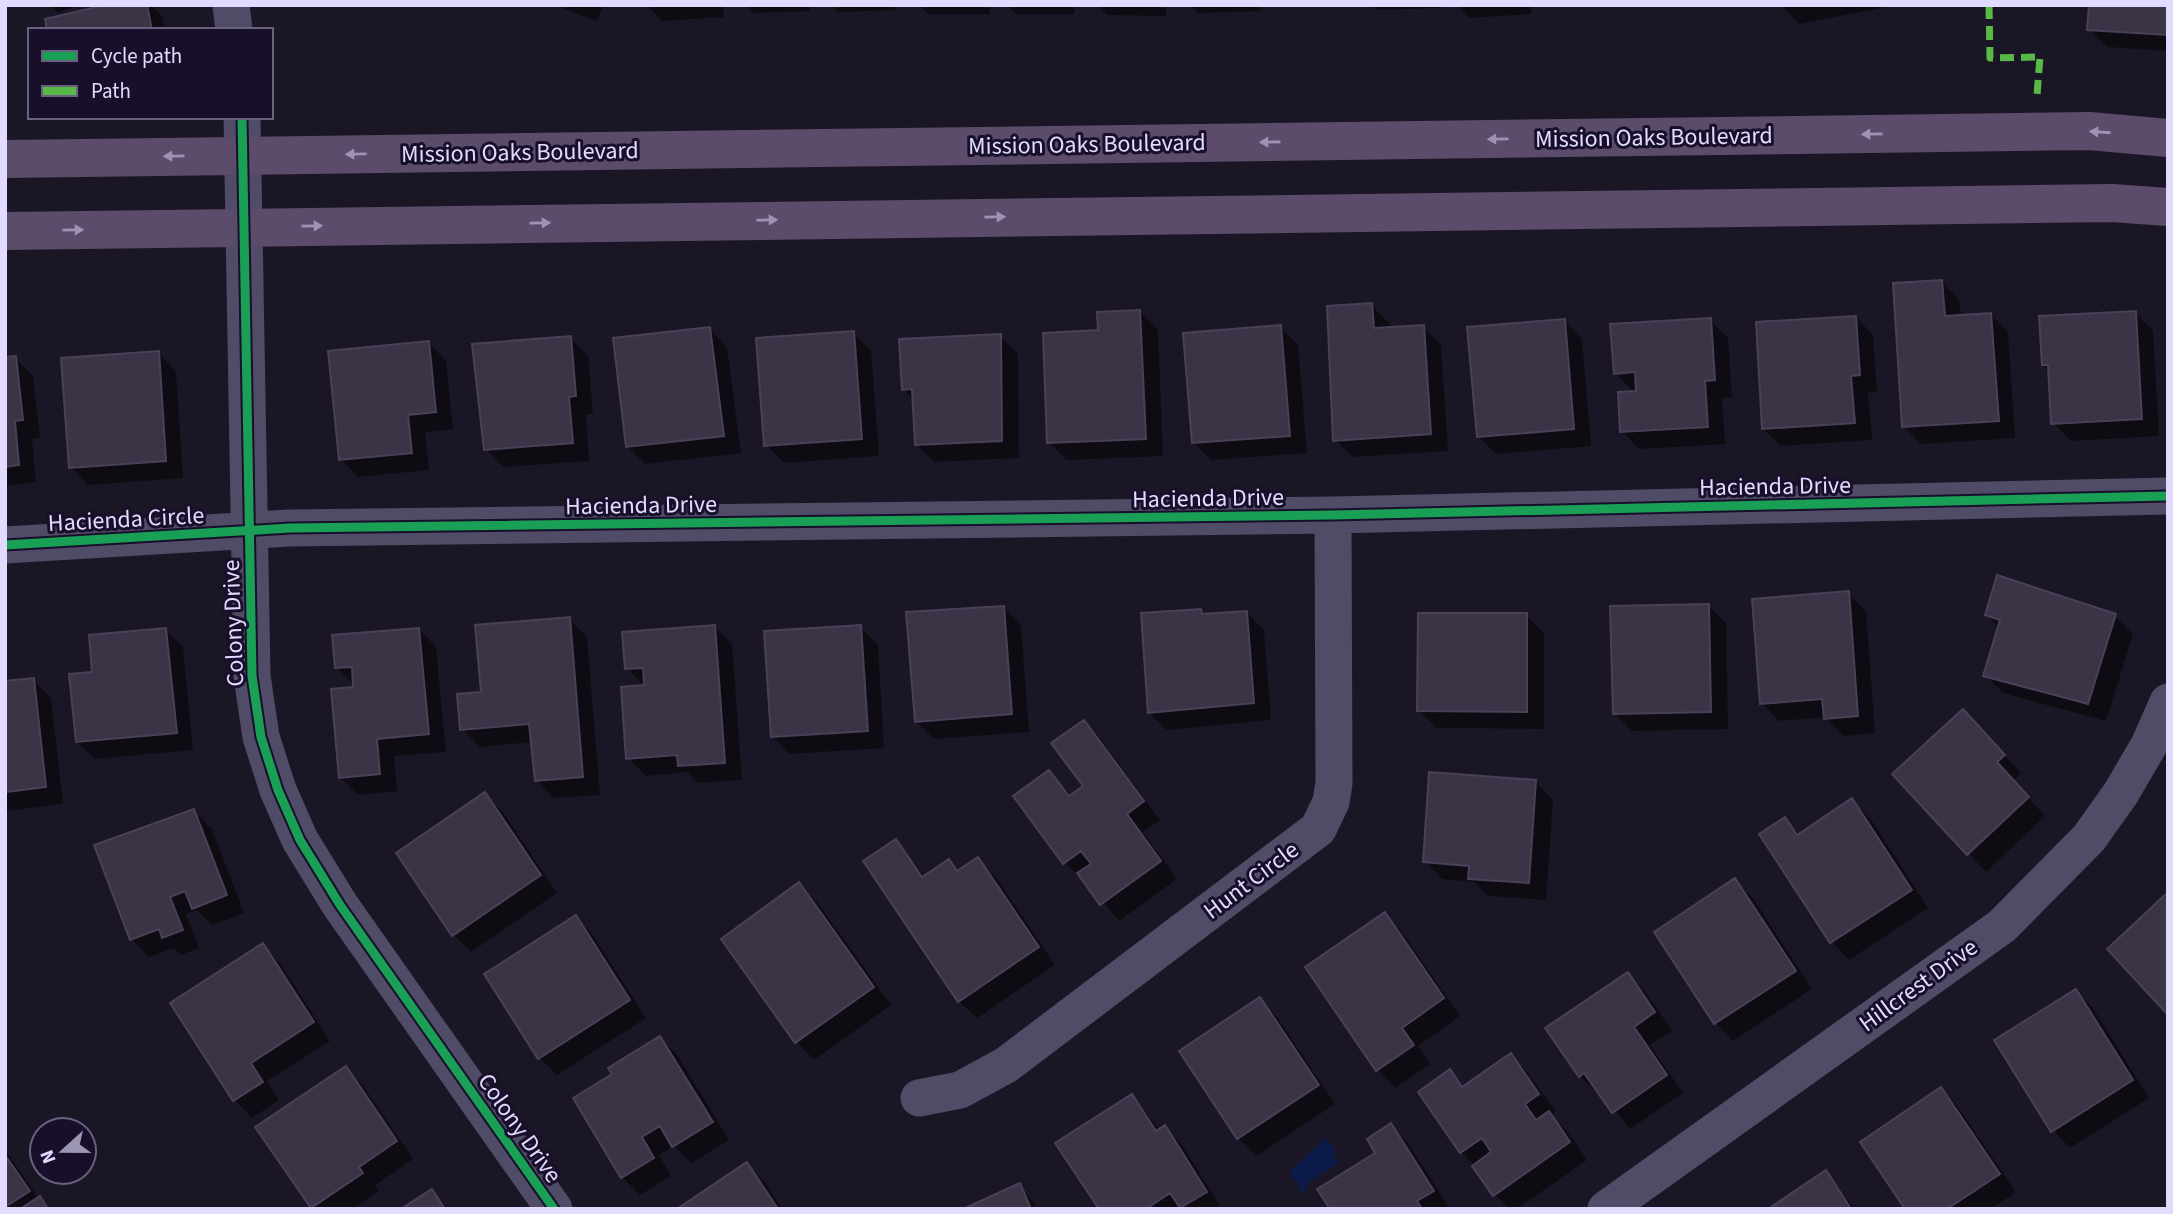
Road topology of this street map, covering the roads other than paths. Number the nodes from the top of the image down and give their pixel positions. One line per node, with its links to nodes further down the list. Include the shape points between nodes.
1 (231, 5): 2 (street)
2 (234, 28)
3 (242, 119): 5 (street, Colony Drive)
4 (2168, 138): 5 (main road, Mission Oaks Boulevard, one-way to 5, via 2089,131)
5 (243, 156): 6 (main road, Mission Oaks Boulevard, one-way to 6); 8 (street, Colony Drive)
6 (5, 159)
7 (2168, 208): 8 (main road, one-way to 7, via 2112,203)
8 (244, 227): 9 (main road, one-way to 8); 12 (street, Colony Drive)
9 (5, 231)
10 (2168, 496): 11 (street, Hacienda Drive)
11 (1333, 515): 12 (street, Hacienda Drive); 15 (street, Hunt Circle, via 1334,783 1318,829 1006,1065 960,1090)
12 (249, 531): 13 (street, Hacienda Circle); 16 (street, Colony Drive, via 252,676 261,737 300,840 340,905)
13 (5, 545)
14 (2168, 702): 17 (street, Hillcrest Drive, via 2135,769 2089,838 2002,926)
15 (919, 1098)
16 (554, 1209)
17 (1606, 1209)

